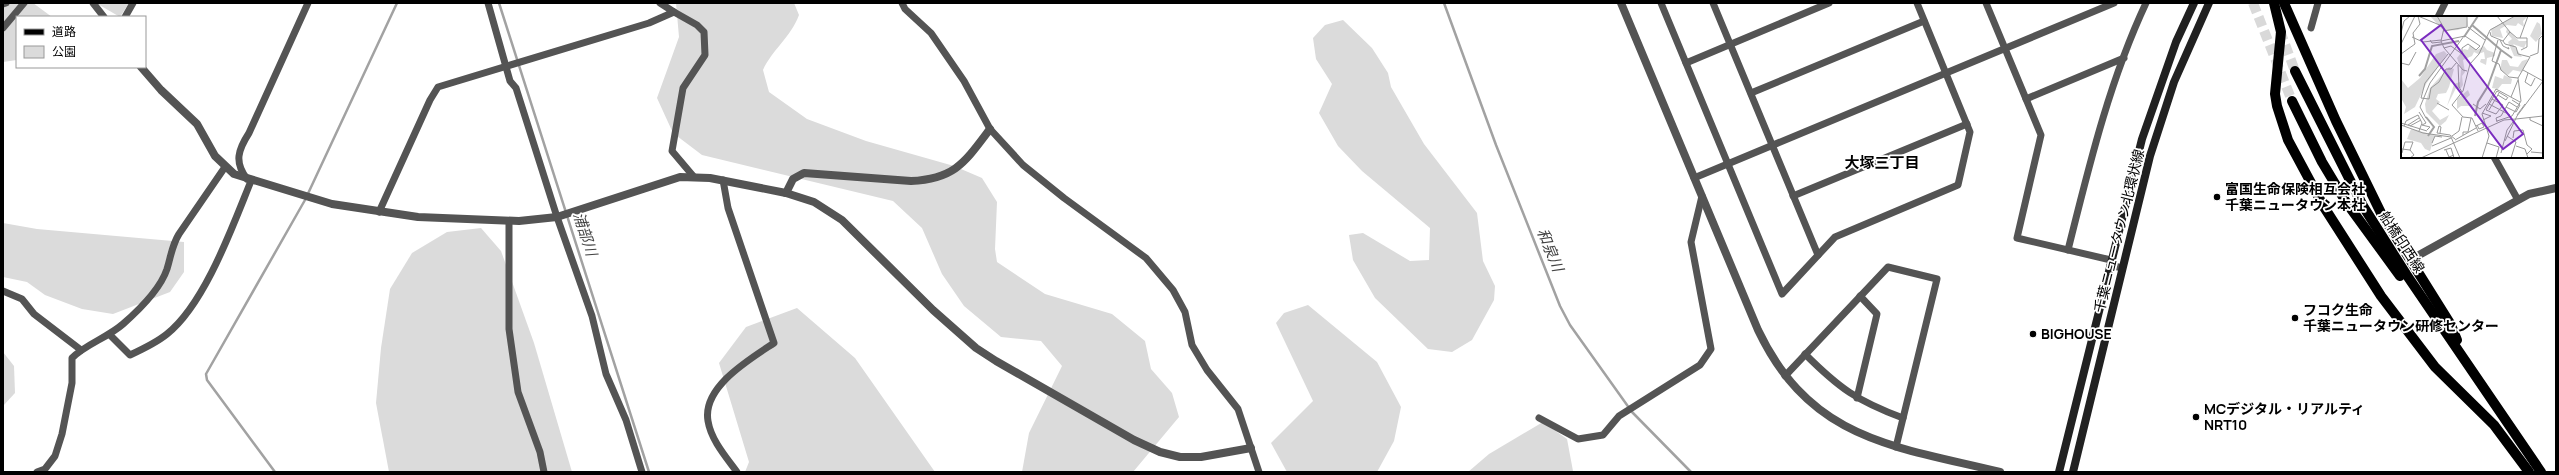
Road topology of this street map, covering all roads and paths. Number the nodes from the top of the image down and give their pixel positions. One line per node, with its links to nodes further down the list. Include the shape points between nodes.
1 (24, 3): 27 (street)
2 (94, 3): 23 (street)
3 (133, 3): 24 (street)
4 (308, 3): 48 (street, via 237,156 239,169)
5 (488, 3): 33 (street)
6 (660, 3): 22 (street)
7 (902, 3): 41 (street, via 905,9 931,33 964,80)
8 (1621, 3): 47 (street)
9 (1661, 3): 32 (street)
10 (1713, 3): 29 (street)
11 (1829, 3): 29 (street)
12 (1917, 3): 26 (street)
13 (1986, 3): 30 (street)
14 (2114, 3): 30 (street)
15 (2146, 3): 31 (street)
16 (2194, 3): 61 (main road, 千葉ニュータウン北環状線, via 2176,42 2142,139)
17 (2209, 3): 62 (main road, 千葉ニュータウン北環状線, via 2174,82 2161,119)
18 (2274, 3): 83 (main road, via 2281,32 2276,81 2277,106 2288,140 2324,207 2381,296 2436,367 2494,425)
19 (2284, 3): 60 (main road, via 2353,158 2380,213)
20 (2318, 3): 28 (street)
21 (2445, 3): 25 (street)
22 (674, 12): 33 (street, via 649,23); 46 (street, via 704,32 703,60 683,88 672,151)
23 (103, 16)
24 (126, 16)
25 (2438, 16)
26 (1924, 21): 36 (street); 37 (street)
27 (3, 28)
28 (2311, 28)
29 (1730, 44): 32 (street); 37 (street)
30 (2005, 48): 36 (street); 38 (street)
31 (2124, 58): 38 (street); 58 (street, via 2095,144)
32 (1686, 63): 44 (street)
33 (506, 66): 55 (street, via 438,87); 56 (street, via 510,80 516,88)
34 (142, 68): 45 (street, via 160,90 196,124 215,156)
35 (2295, 71): 68 (main road, 船橋印西線, via 2363,206 2406,274)
36 (1946, 73): 40 (street); 42 (street)
37 (1751, 94): 42 (street)
38 (2026, 99): 58 (street, via 2041,135 2017,238)
39 (2292, 101): 68 (main road, 船橋印西線, via 2322,162 2346,202 2441,333)
40 (1967, 124): 53 (street); 59 (street, via 1970,132 1958,185 1835,236)
41 (990, 129): 51 (street, via 963,163 940,178 911,181 804,173 793,179); 74 (street, via 1035,174 1146,258 1174,290 1185,312 1192,345 1207,370 1238,409)
42 (1772, 145): 44 (street); 53 (street)
43 (2495, 158): 54 (street)
44 (1728, 164): 47 (street); 59 (street, via 1782,294)
45 (225, 167): 48 (street); 65 (street, via 179,234 162,280 139,309)
46 (694, 177): 49 (street); 56 (street, via 680,177)
47 (1694, 178): 52 (street)
48 (249, 180): 55 (street, via 332,204); 65 (street, via 216,265 187,312 168,333 130,355)
49 (723, 180): 51 (street); 78 (street, via 728,208 774,343 726,378 707,410 711,430)
50 (2556, 188): 54 (street, via 2529,194)
51 (786, 193): 74 (street, via 814,202 842,220 933,310 976,348 1134,440 1160,452 1180,457 1201,457)
52 (1702, 196): 69 (street, via 1758,330); 71 (street, via 1691,242 1711,349 1700,365 1619,416 1603,435 1578,439)
53 (1793, 196): 59 (street)
54 (2518, 200): 60 (street)
55 (379, 212): 57 (street)
56 (557, 217): 57 (street); 77 (street, via 592,316 606,374 626,420)
57 (509, 220): 76 (street, via 509,329 518,392 540,452)
58 (2068, 250): 61 (street)
59 (1818, 255)
60 (2410, 260): 68 (main road, via 2451,325)
61 (2111, 262): 62 (street); 81 (main road, 千葉ニュータウン北環状線)
62 (2122, 268): 82 (main road, 千葉ニュータウン北環状線)
63 (3, 291): 66 (street, via 22,299 34,314)
64 (1860, 296): 67 (street); 70 (street, via 1877,314); 72 (street, via 1888,267 1936,279)
65 (110, 335): 66 (street)
66 (81, 350): 75 (street, via 72,358 72,383 55,456 45,469)
67 (1805, 354): 69 (street); 70 (street, via 1834,384)
68 (2464, 357): 84 (main road, 船橋印西線)
69 (1785, 376): 73 (street, via 1823,413 1856,433)
70 (1857, 398): 72 (street, via 1870,406)
71 (1539, 418)
72 (1903, 418): 73 (street)
73 (1896, 447): 80 (street)
74 (1251, 448): 79 (street)
75 (37, 472)
76 (544, 472)
77 (642, 472)
78 (737, 472)
79 (1259, 472)
80 (2000, 472)
81 (2059, 472)
82 (2073, 472)
83 (2529, 472)
84 (2541, 472)

